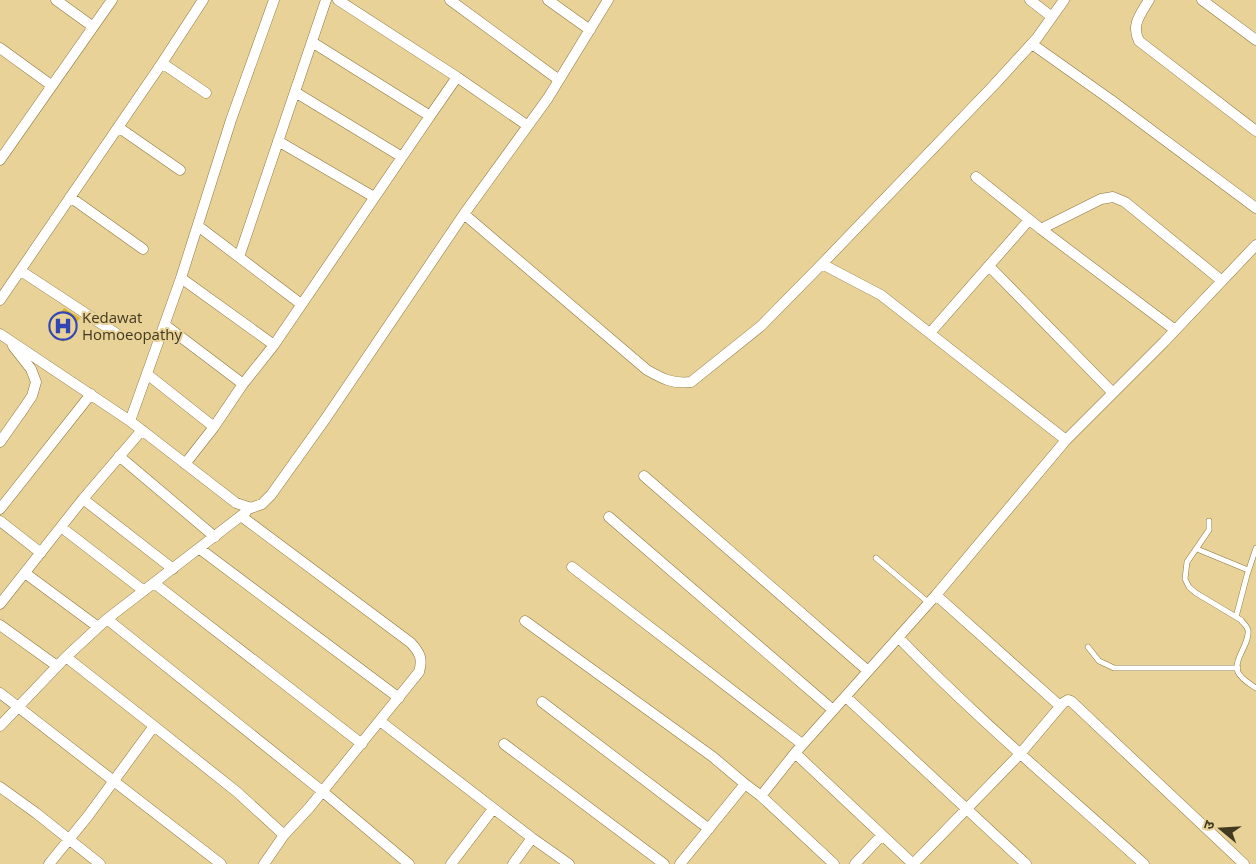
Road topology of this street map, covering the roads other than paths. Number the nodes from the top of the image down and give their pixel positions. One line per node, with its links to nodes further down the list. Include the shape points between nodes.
1 (56, 0): 15 (street)
2 (112, 0): 15 (street)
3 (203, 0): 21 (street)
4 (274, 0): 41 (street, via 231,120)
5 (326, 0): 18 (street)
6 (338, 0): 22 (street)
7 (450, 0): 23 (street)
8 (548, 0): 16 (street)
9 (608, 0): 16 (street)
10 (1030, 0): 14 (street)
11 (1064, 0): 14 (street)
12 (1149, 0): 30 (street, via 1137,20 1135,32 1139,42)
13 (1202, 0): 17 (street)
14 (1052, 17): 19 (street)
15 (92, 26): 24 (street)
16 (590, 30): 23 (street)
17 (1256, 40)
18 (312, 42): 25 (street); 27 (street)
19 (1032, 44): 38 (street); 46 (street)
20 (0, 48): 24 (street)
21 (162, 63): 26 (street); 29 (street)
22 (457, 77): 27 (street); 28 (street)
23 (559, 80): 28 (street)
24 (51, 85): 33 (street)
25 (295, 92): 31 (street); 32 (street)
26 (206, 93)
27 (430, 116): 32 (street)
28 (528, 126): 39 (street)
29 (118, 127): 34 (street); 36 (street)
30 (1256, 131)
31 (278, 142): 37 (street); 45 (street)
32 (402, 157): 37 (street)
33 (0, 160)
34 (180, 170)
35 (976, 177): 40 (street)
36 (70, 197): 44 (street); 48 (street)
37 (374, 197): 52 (street)
38 (1256, 208)
39 (464, 214): 46 (street, via 647,370 666,381 680,383 691,382 707,371 761,326); 73 (street, via 271,495 262,504)
40 (1029, 220): 42 (street); 47 (street)
41 (198, 226): 45 (street); 49 (street)
42 (1041, 229): 50 (street, via 1101,199 1113,197 1125,202); 54 (street)
43 (1256, 245): 50 (street)
44 (143, 249)
45 (239, 257): 52 (street)
46 (822, 264): 55 (street, via 881,295)
47 (989, 266): 55 (street); 62 (street)
48 (20, 271): 51 (street); 57 (street)
49 (181, 278): 53 (street); 59 (street)
50 (1222, 281): 54 (street)
51 (0, 300)
52 (302, 304): 59 (street)
53 (165, 325): 60 (street); 61 (street)
54 (1175, 330): 62 (street)
55 (930, 333): 67 (street)
56 (0, 334): 58 (street)
57 (120, 336)
58 (9, 340): 63 (street); 68 (street, via 32,369 36,382 32,396)
59 (274, 345): 61 (street)
60 (147, 374): 64 (street); 65 (street)
61 (243, 384): 65 (street)
62 (1113, 393): 67 (street)
63 (90, 394): 64 (street); 74 (street)
64 (130, 421): 66 (street)
65 (214, 427): 70 (street)
66 (142, 430): 69 (street); 70 (street)
67 (1066, 440): 92 (street)
68 (0, 442)
69 (119, 456): 72 (street); 80 (street)
70 (185, 464): 73 (street, via 236,503)
71 (644, 476): 104 (street)
72 (83, 499): 79 (street); 87 (street)
73 (251, 508): 75 (street)
74 (0, 509)
75 (241, 516): 80 (street); 108 (street, via 419,651 422,661 420,672)
76 (609, 517): 112 (street)
77 (0, 521): 84 (street)
78 (1209, 521): 83 (lane, via 1209,530)
79 (61, 527): 84 (street); 91 (street)
80 (215, 537): 82 (street)
81 (1256, 548): 88 (lane)
82 (200, 549): 87 (street); 108 (street)
83 (1197, 549): 88 (lane); 94 (lane, via 1187,562 1185,571 1189,587)
84 (41, 553): 89 (street)
85 (876, 558): 92 (lane)
86 (572, 567): 118 (street)
87 (173, 569): 90 (street)
88 (1248, 570): 94 (lane)
89 (26, 573): 93 (street); 98 (street)
90 (154, 583): 91 (street); 116 (street)
91 (144, 591): 95 (street)
92 (932, 599): 99 (street); 111 (street)
93 (0, 604)
94 (1236, 617): 103 (lane, via 1248,630)
95 (107, 619): 98 (street); 124 (street)
96 (525, 621): 122 (street, via 713,757)
97 (0, 625): 102 (street)
98 (98, 627): 101 (street)
99 (899, 638): 104 (street); 120 (street)
100 (1088, 647): 103 (lane, via 1099,661 1114,668)
101 (66, 657): 102 (street); 115 (street)
102 (57, 666): 110 (street)
103 (1238, 668): 105 (lane, via 1242,678)
104 (868, 671): 107 (street)
105 (1256, 688)
106 (0, 692): 110 (street)
107 (846, 697): 112 (street); 127 (street)
108 (399, 698): 113 (street)
109 (542, 702): 128 (street)
110 (18, 706): 114 (street); 121 (street)
111 (1060, 706): 120 (street); 147 (street, via 1068,700 1075,703)
112 (834, 710): 118 (street)
113 (380, 721): 116 (street); 126 (street)
114 (0, 726)
115 (154, 726): 121 (street); 129 (street, via 237,792)
116 (362, 744): 124 (street)
117 (504, 744): 141 (street)
118 (802, 744): 119 (street)
119 (794, 753): 125 (street); 130 (street)
120 (1020, 754): 127 (street); 146 (street)
121 (114, 781): 132 (street); 135 (street)
122 (745, 784): 125 (street); 128 (street)
123 (0, 787): 132 (street)
124 (322, 791): 129 (street); 137 (street)
125 (761, 796): 143 (street)
126 (493, 809): 131 (street); 138 (street)
127 (966, 810): 130 (street, via 913,864); 145 (street)
128 (709, 829): 142 (street)
129 (284, 835): 136 (street)
130 (882, 835): 144 (street)
131 (532, 838): 139 (street); 140 (street)
132 (69, 840): 133 (street); 134 (street)
133 (49, 864)
134 (100, 864)
135 (221, 864)
136 (264, 864)
137 (409, 864)
138 (450, 864)
139 (512, 864)
140 (569, 864)
141 (664, 864)
142 (680, 864)
143 (834, 864)
144 (855, 864)
145 (1026, 864)
146 (1144, 864)
147 (1244, 864)

